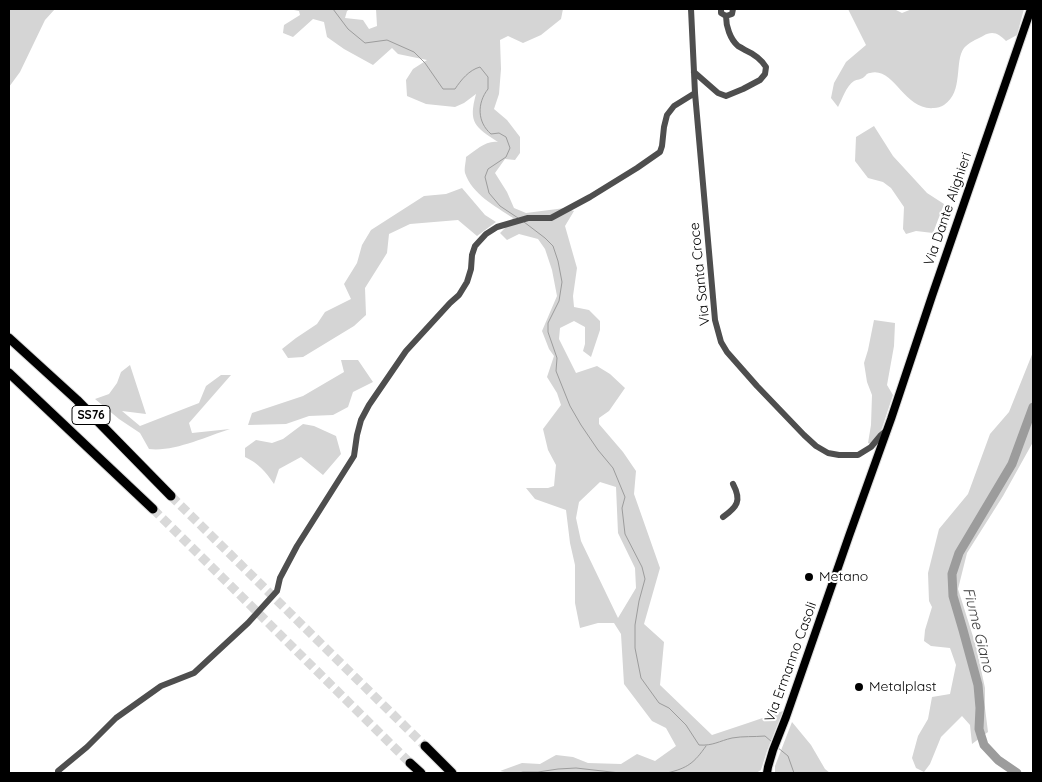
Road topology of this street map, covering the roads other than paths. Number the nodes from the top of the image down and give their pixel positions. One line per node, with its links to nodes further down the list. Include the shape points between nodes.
1 (691, 9): 6 (street, Via Santa Croce)
2 (721, 9): 5 (street, via 722,15)
3 (733, 9): 5 (street, via 732,14)
4 (1031, 9): 10 (main road, Via Dante Alighieri)
5 (726, 16): 6 (street, via 731,36 738,46 763,63 765,74 743,90 726,96)
6 (694, 72): 7 (street, Via Santa Croce)
7 (695, 93): 11 (street, Via Santa Croce, via 715,320 721,342 804,435 828,453 858,455 871,447); 18 (street, via 674,106 667,115 660,152 637,168 551,218 528,218 497,227 486,234 475,246 467,282 459,295 406,351 369,405 361,420 354,456 297,546 280,578 277,591 194,673 161,686 116,718)
8 (9, 338): 13 (highway, SS76, via 77,400)
9 (9, 373): 14 (highway, SS76)
10 (891, 419): 11 (main road, Via Ermanno Casoli)
11 (887, 429): 21 (main road, Via Ermanno Casoli, via 776,739)
12 (733, 484): 15 (street, via 738,498 734,510)
13 (170, 496)
14 (153, 509)
15 (723, 517)
16 (426, 746): 20 (highway)
17 (410, 763): 19 (highway)
18 (58, 773)
19 (421, 773)
20 (452, 773)
21 (767, 773)

